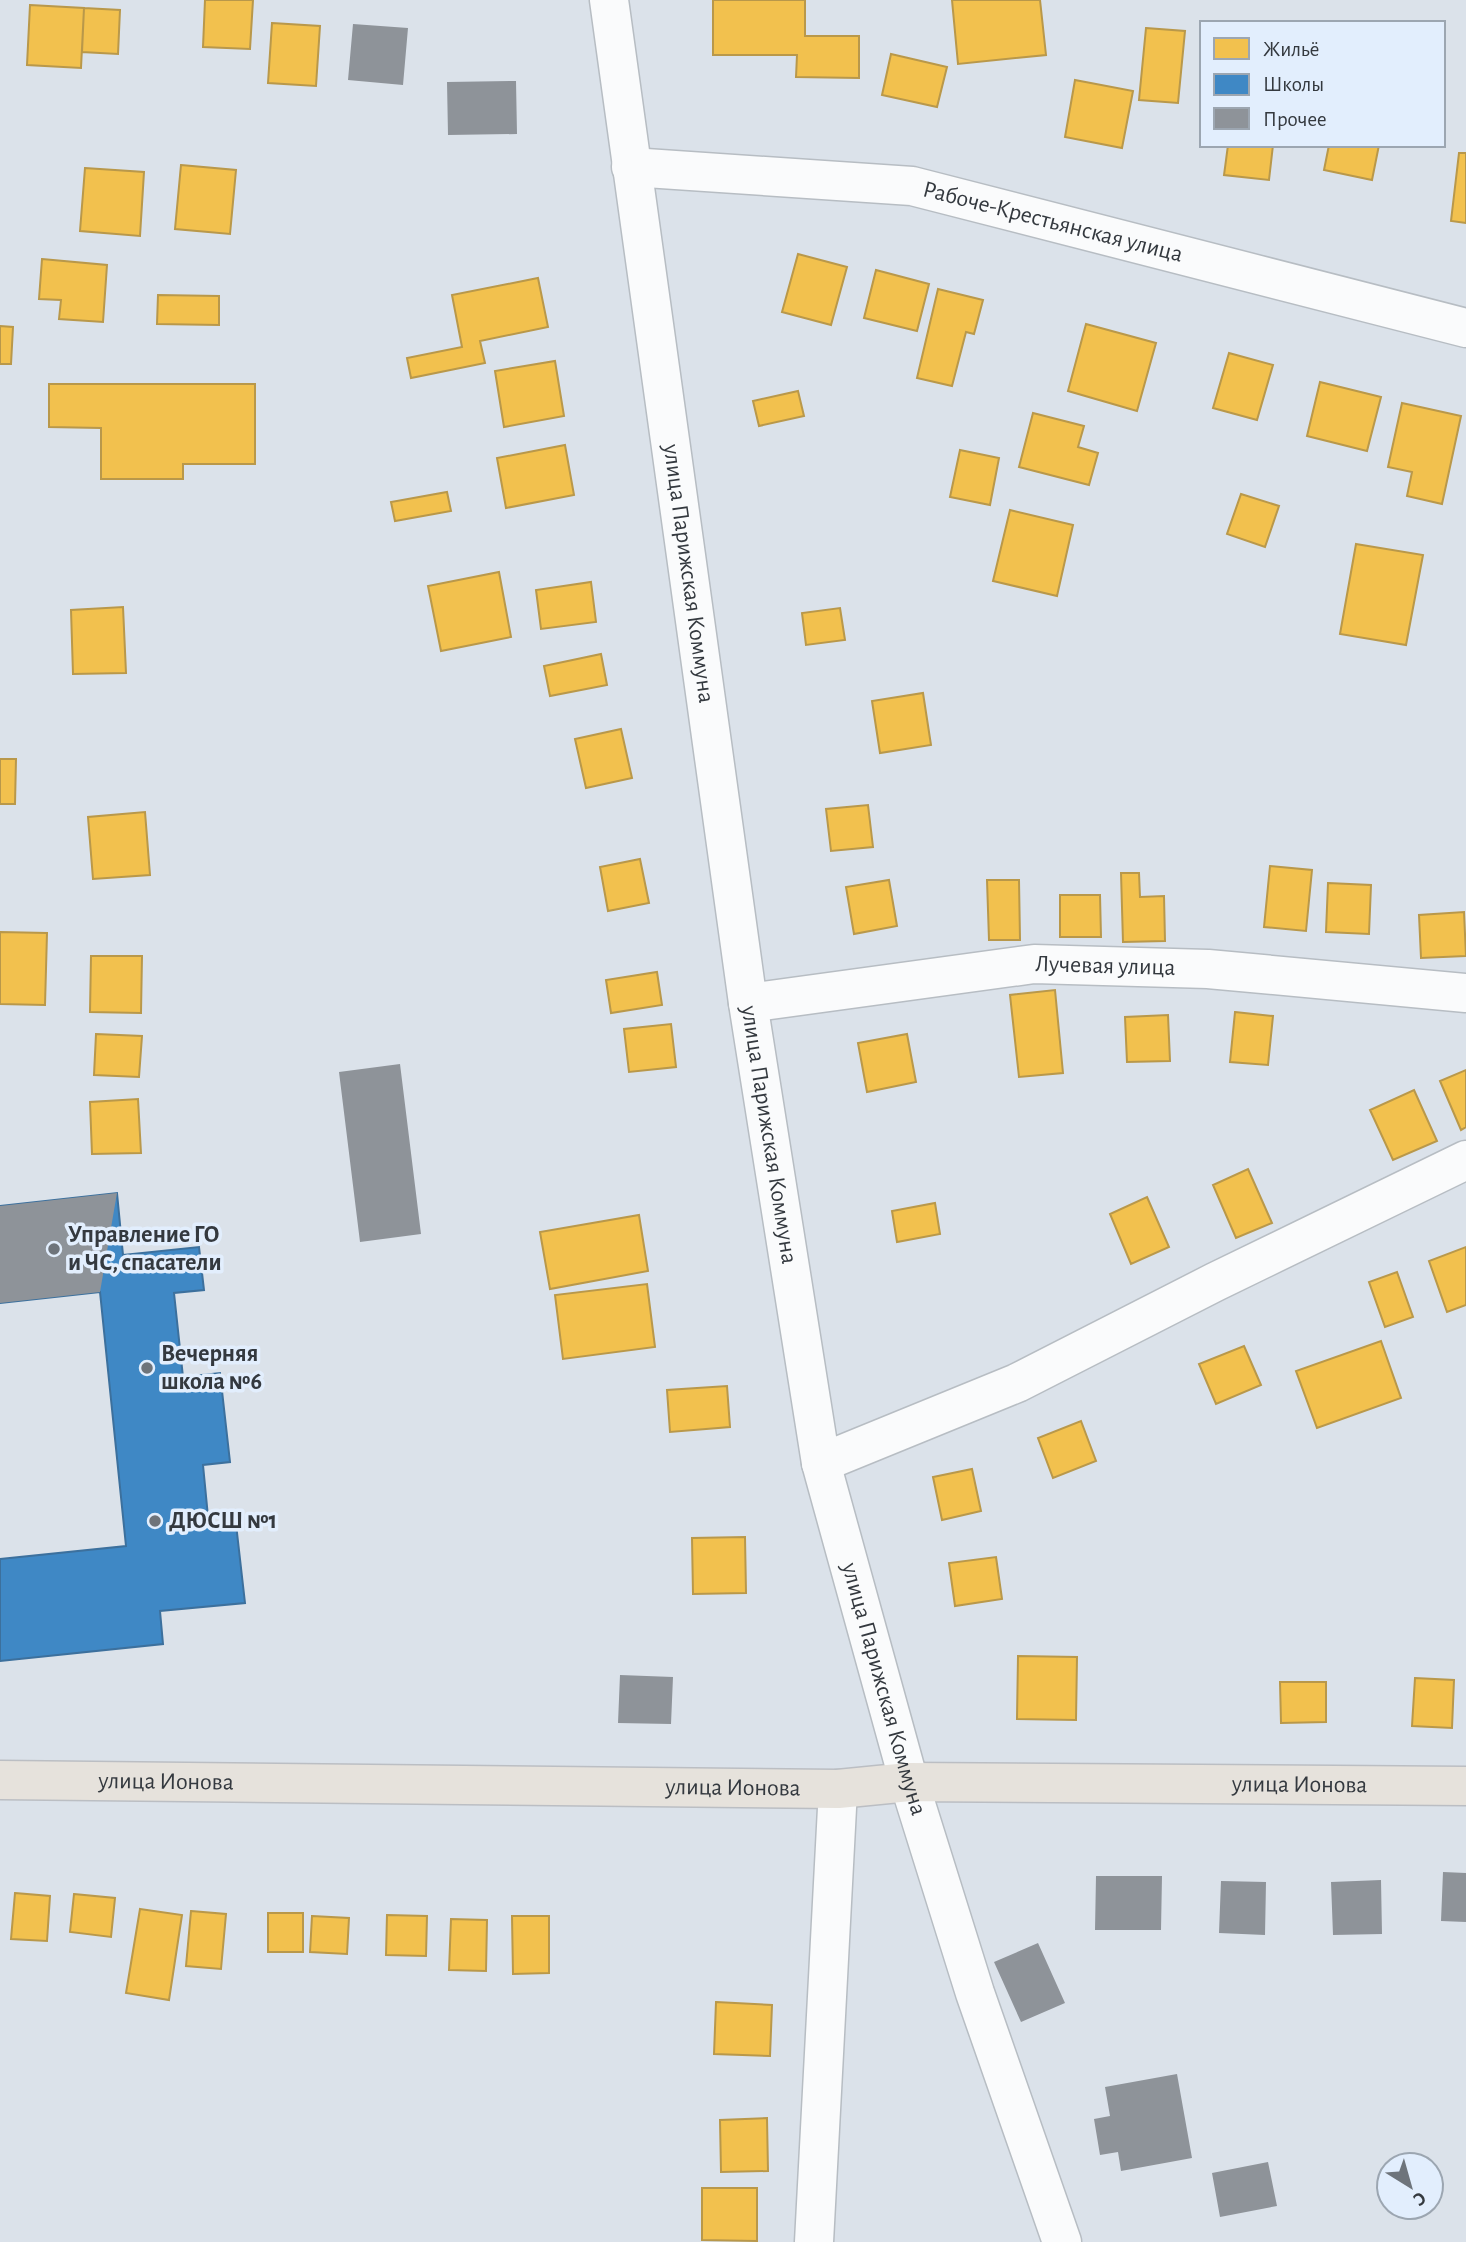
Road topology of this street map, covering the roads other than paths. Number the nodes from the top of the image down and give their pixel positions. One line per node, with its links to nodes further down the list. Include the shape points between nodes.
1 (609, 0): 2 (street, улица Парижская Коммуна)
2 (631, 167): 3 (street, Рабоче-Крестьянская улица, via 912,186); 5 (street, улица Парижская Коммуна)
3 (1466, 328)
4 (1466, 993): 5 (street, Лучевая улица, via 1208,969 1034,964)
5 (748, 1003): 7 (street, улица Парижская Коммуна)
6 (1466, 1160): 7 (street, via 1017,1383)
7 (821, 1463): 9 (street, улица Парижская Коммуна)
8 (0, 1780): 11 (main road, улица Ионова)
9 (909, 1782): 10 (main road, улица Ионова); 11 (main road, улица Ионова); 13 (street, улица Парижская Коммуна, via 975,1993)
10 (1466, 1786)
11 (838, 1789): 12 (street)
12 (814, 2242)
13 (1062, 2242)

